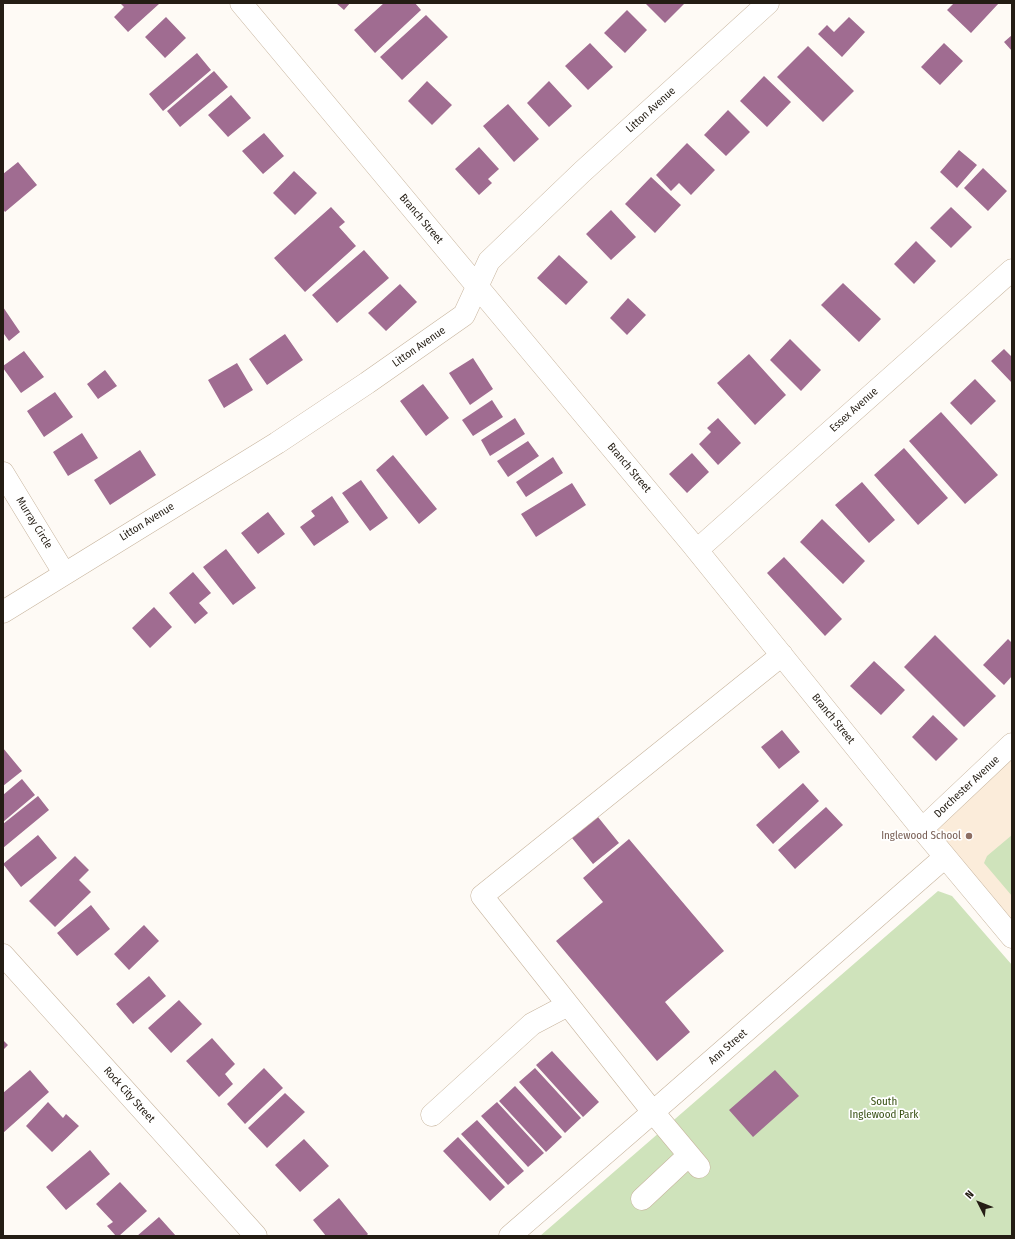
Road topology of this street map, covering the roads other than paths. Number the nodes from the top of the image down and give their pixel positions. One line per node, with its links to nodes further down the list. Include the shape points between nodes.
1 (241, 3): 4 (street, Branch Street)
2 (768, 3): 4 (street, Litton Avenue, via 582,172 489,261)
3 (1012, 270): 6 (street, Essex Avenue)
4 (478, 287): 6 (street, Branch Street); 7 (street, Litton Avenue, via 464,315 367,384 277,443)
5 (3, 474): 7 (street, Murray Circle)
6 (697, 550): 9 (street, Branch Street)
7 (64, 573): 8 (street, Litton Avenue)
8 (3, 612)
9 (782, 655): 11 (street, Branch Street); 15 (street, via 482,896)
10 (1012, 744): 11 (street, Dorchester Avenue)
11 (922, 829): 12 (street, Branch Street)
12 (944, 857): 13 (street, Branch Street); 16 (street, Ann Street)
13 (1012, 937)
14 (3, 954): 19 (street, Rock City Street)
15 (568, 1005): 16 (street); 17 (street, via 532,1024)
16 (653, 1112): 18 (street, via 694,1161); 20 (street, Ann Street)
17 (432, 1115)
18 (642, 1199)
19 (256, 1236)
20 (510, 1236)

